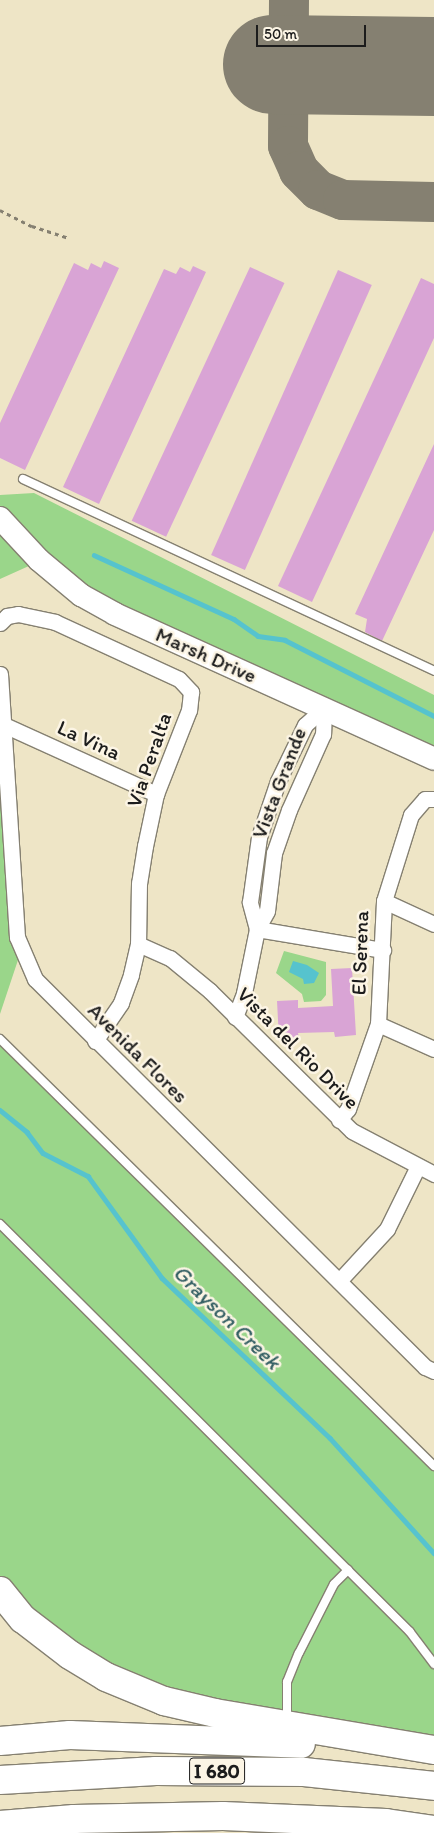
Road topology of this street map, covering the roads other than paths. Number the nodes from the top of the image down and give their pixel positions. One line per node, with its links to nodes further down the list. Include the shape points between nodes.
1 (23, 479): 4 (lane)
2 (0, 518): 6 (street, Marsh Drive, via 40,560 81,595)
3 (2, 621): 9 (street, Via Peralta, via 18,614 55,622 187,684 192,700)
4 (434, 671)
5 (0, 674): 7 (street, Avenida Flores)
6 (324, 708): 8 (street, Marsh Drive); 13 (street, Vista Grande, via 324,734 289,810 274,853 267,910); 13 (street, Vista Grande, via 305,726 278,781 259,837 250,902)
7 (4, 725): 9 (street, La Vina); 19 (street, Avenida Flores, via 17,937 36,979)
8 (434, 759)
9 (156, 794): 14 (street, Via Peralta, via 139,883)
10 (434, 799): 11 (street, El Serena, via 424,800 411,815)
11 (384, 901): 12 (street); 15 (street, El Serena)
12 (434, 924)
13 (257, 929): 15 (street); 16 (street, Vista Grande, via 244,993)
14 (138, 944): 16 (street, Vista del Rio Drive, via 170,958); 19 (street, Via Peralta, via 121,1003)
15 (383, 950): 17 (street, El Serena)
16 (235, 1017): 21 (street, Vista del Rio Drive)
17 (378, 1024): 20 (street); 21 (street, El Serena, via 348,1109)
18 (0, 1039): 27 (lane)
19 (95, 1041): 25 (street, Avenida Flores)
20 (434, 1049)
21 (340, 1120): 22 (street, Vista del Rio Drive, via 366,1140)
22 (418, 1166): 23 (street, Vista del Rio Drive); 25 (street, via 387,1229)
23 (434, 1174)
24 (0, 1224): 28 (lane)
25 (339, 1281): 26 (street, Avenida Flores, via 425,1366)
26 (434, 1371)
27 (434, 1466)
28 (348, 1570): 30 (lane, via 410,1632); 31 (lane, via 334,1584 319,1610 287,1682)
29 (0, 1591): 31 (highway, via 23,1619 70,1655 106,1677 164,1701)
30 (434, 1664)
31 (288, 1734): 32 (highway, via 70,1735); 33 (highway); 34 (highway)
32 (0, 1741)
33 (434, 1750)
34 (434, 1756)
35 (0, 1780): 36 (highway, I 680, via 156,1771 304,1772)
36 (434, 1786)
37 (0, 1825): 38 (highway, I 680, via 74,1819 223,1816 386,1823)
38 (434, 1830)

